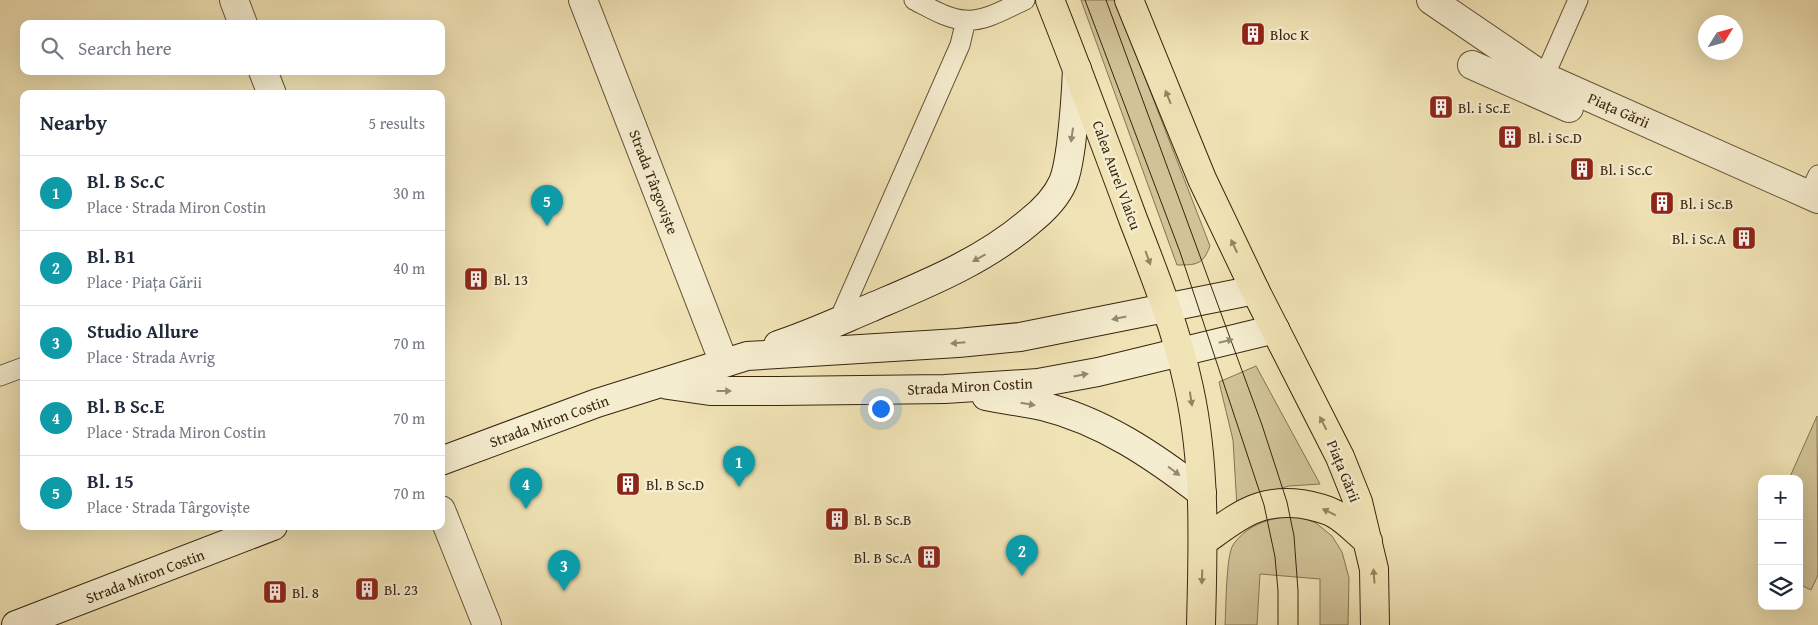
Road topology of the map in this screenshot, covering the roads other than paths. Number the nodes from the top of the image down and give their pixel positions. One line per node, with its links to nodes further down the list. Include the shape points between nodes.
1 (234, 0): 9 (main road)
2 (583, 0): 22 (main road, Strada Târgoviște)
3 (914, 0): 10 (lane, via 949,17)
4 (1025, 0): 10 (lane, via 986,16)
5 (1050, 0): 12 (main road, Calea Aurel Vlaicu)
6 (1129, 0): 17 (main road, one-way to 6, via 1202,180)
7 (1431, 0): 14 (main road, Piața Gării)
8 (1578, 0): 14 (lane)
9 (242, 20)
10 (966, 20): 19 (lane, via 960,45)
11 (1472, 65): 16 (main road)
12 (1077, 69): 18 (main road, Calea Aurel Vlaicu, one-way to 18); 19 (main road, one-way to 19, via 1076,111 1068,165 1053,200 1013,236 990,251 943,277)
13 (265, 75): 15 (main road)
14 (1544, 76): 16 (main road, Piața Gării)
15 (270, 90)
16 (1816, 197)
17 (1254, 290): 18 (main road, Strada Miron Costin); 20 (main road)
18 (1166, 308): 21 (main road, Calea Aurel Vlaicu); 22 (main road, Strada Miron Costin, one-way to 22, via 1020,337)
19 (838, 322): 22 (main road)
20 (1275, 329): 21 (main road, Strada Miron Costin, one-way to 20); 32 (main road, Piața Gării, one-way to 20, via 1358,502 1340,457)
21 (1179, 352): 26 (main road, Strada Miron Costin, one-way to 21, via 1038,383); 28 (main road, one-way to 28, via 1189,387)
22 (735, 360): 25 (main road, Strada Miron Costin)
23 (20, 368): 24 (lane)
24 (0, 376)
25 (659, 384): 26 (main road, Strada Miron Costin, one-way to 26, via 710,391); 27 (main road, Strada Miron Costin, via 597,403)
26 (945, 389): 28 (main road, one-way to 28, via 1044,407 1110,431 1158,460)
27 (445, 460)
28 (1202, 493): 31 (main road)
29 (445, 520): 34 (main road)
30 (263, 530): 33 (main road, Strada Miron Costin)
31 (1204, 541): 32 (main road, one-way to 31, via 1337,515 1318,506 1287,502 1248,511); 35 (main road, one-way to 35)
32 (1368, 541): 36 (main road, Piața Gării, one-way to 32, via 1374,569)
33 (16, 625)
34 (487, 625)
35 (1200, 625)
36 (1375, 625)

